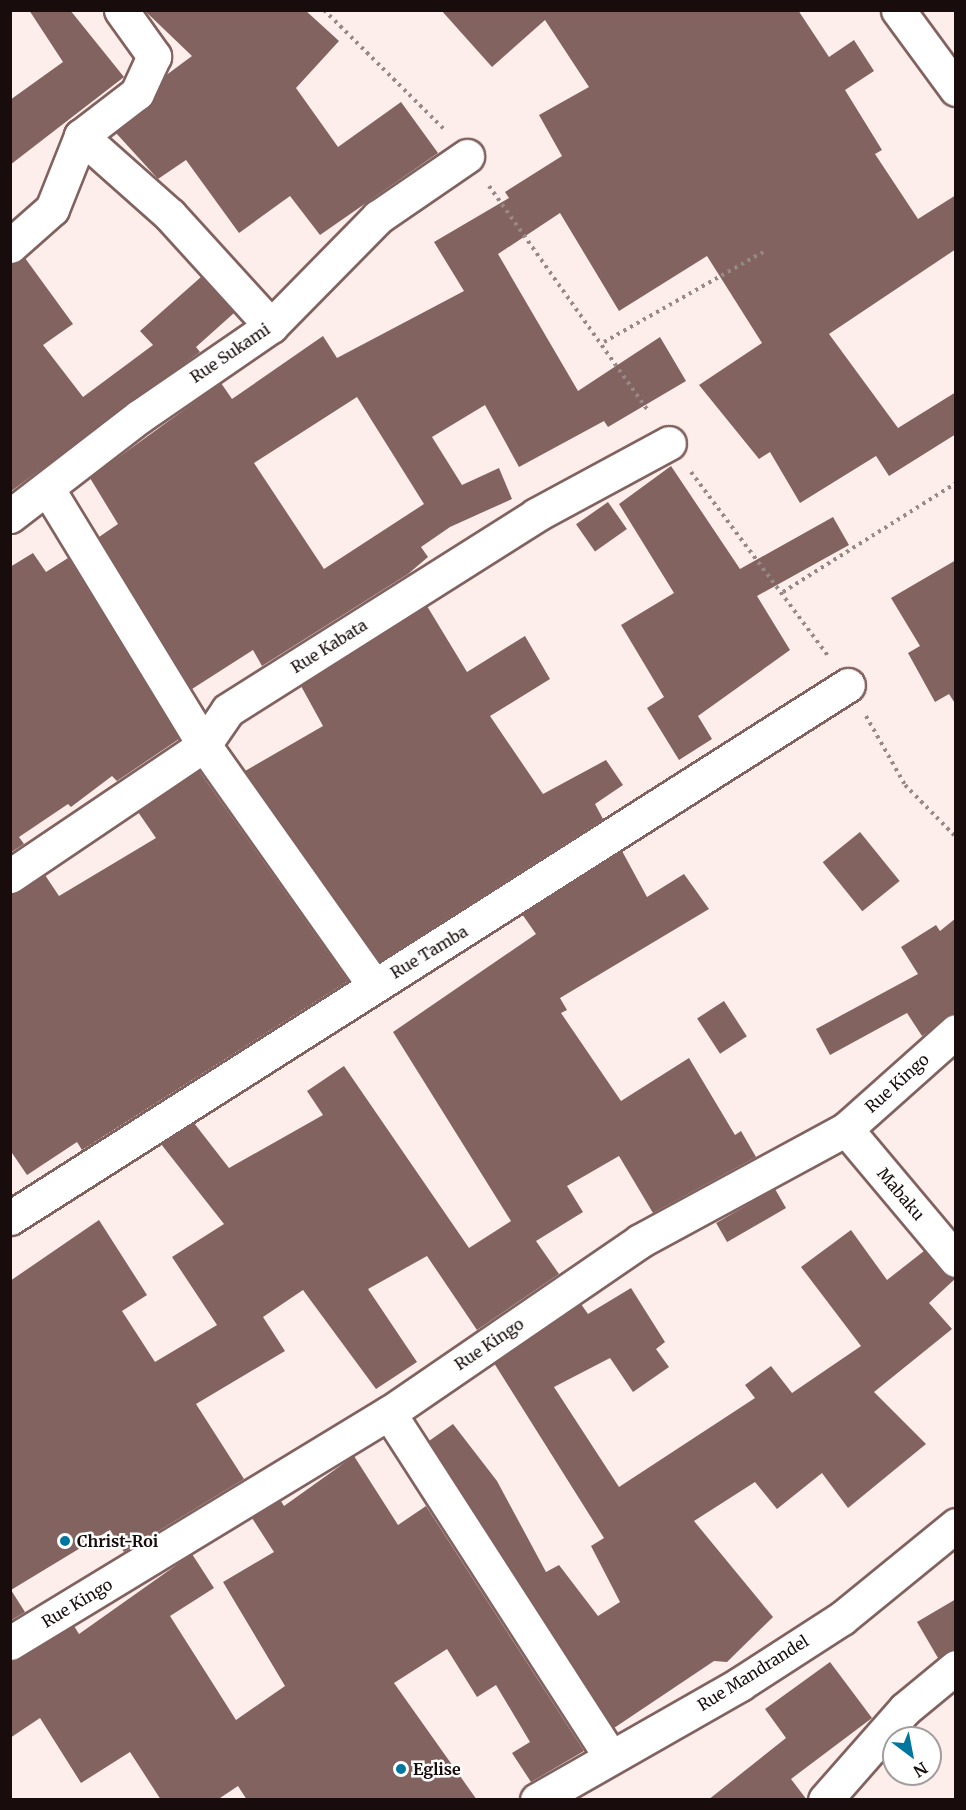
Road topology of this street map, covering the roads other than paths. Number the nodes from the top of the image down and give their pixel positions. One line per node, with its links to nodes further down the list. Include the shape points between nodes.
1 (121, 10): 4 (street, via 154,56 137,93)
2 (898, 10): 3 (street)
3 (956, 89)
4 (81, 136): 6 (street, via 52,209); 7 (street, via 170,215)
5 (467, 156): 7 (street, Rue Sukami, via 378,217)
6 (10, 246)
7 (271, 326): 9 (street, Rue Sukami, via 140,416)
8 (669, 443): 12 (street, Rue Kabata, via 536,515 246,699 211,729)
9 (49, 491): 10 (street, Rue Sukami); 12 (street)
10 (10, 516)
11 (848, 685): 14 (street, Rue Tamba, via 600,848)
12 (204, 745): 13 (street, Rue Kabata); 14 (street)
13 (10, 876)
14 (374, 985): 17 (street, Rue Tamba)
15 (956, 1031): 16 (street, Rue Kingo)
16 (846, 1129): 18 (street, Mabaku); 19 (street, Rue Kingo, via 640,1241)
17 (10, 1218)
18 (956, 1260)
19 (389, 1413): 21 (street, Rue Kingo); 23 (street)
20 (956, 1525): 23 (street, Rue Mandrandel, via 842,1618 740,1684)
21 (10, 1644)
22 (956, 1667): 25 (street, via 905,1709)
23 (609, 1755): 24 (street, Rue Mandrandel)
24 (537, 1800)
25 (825, 1800)

